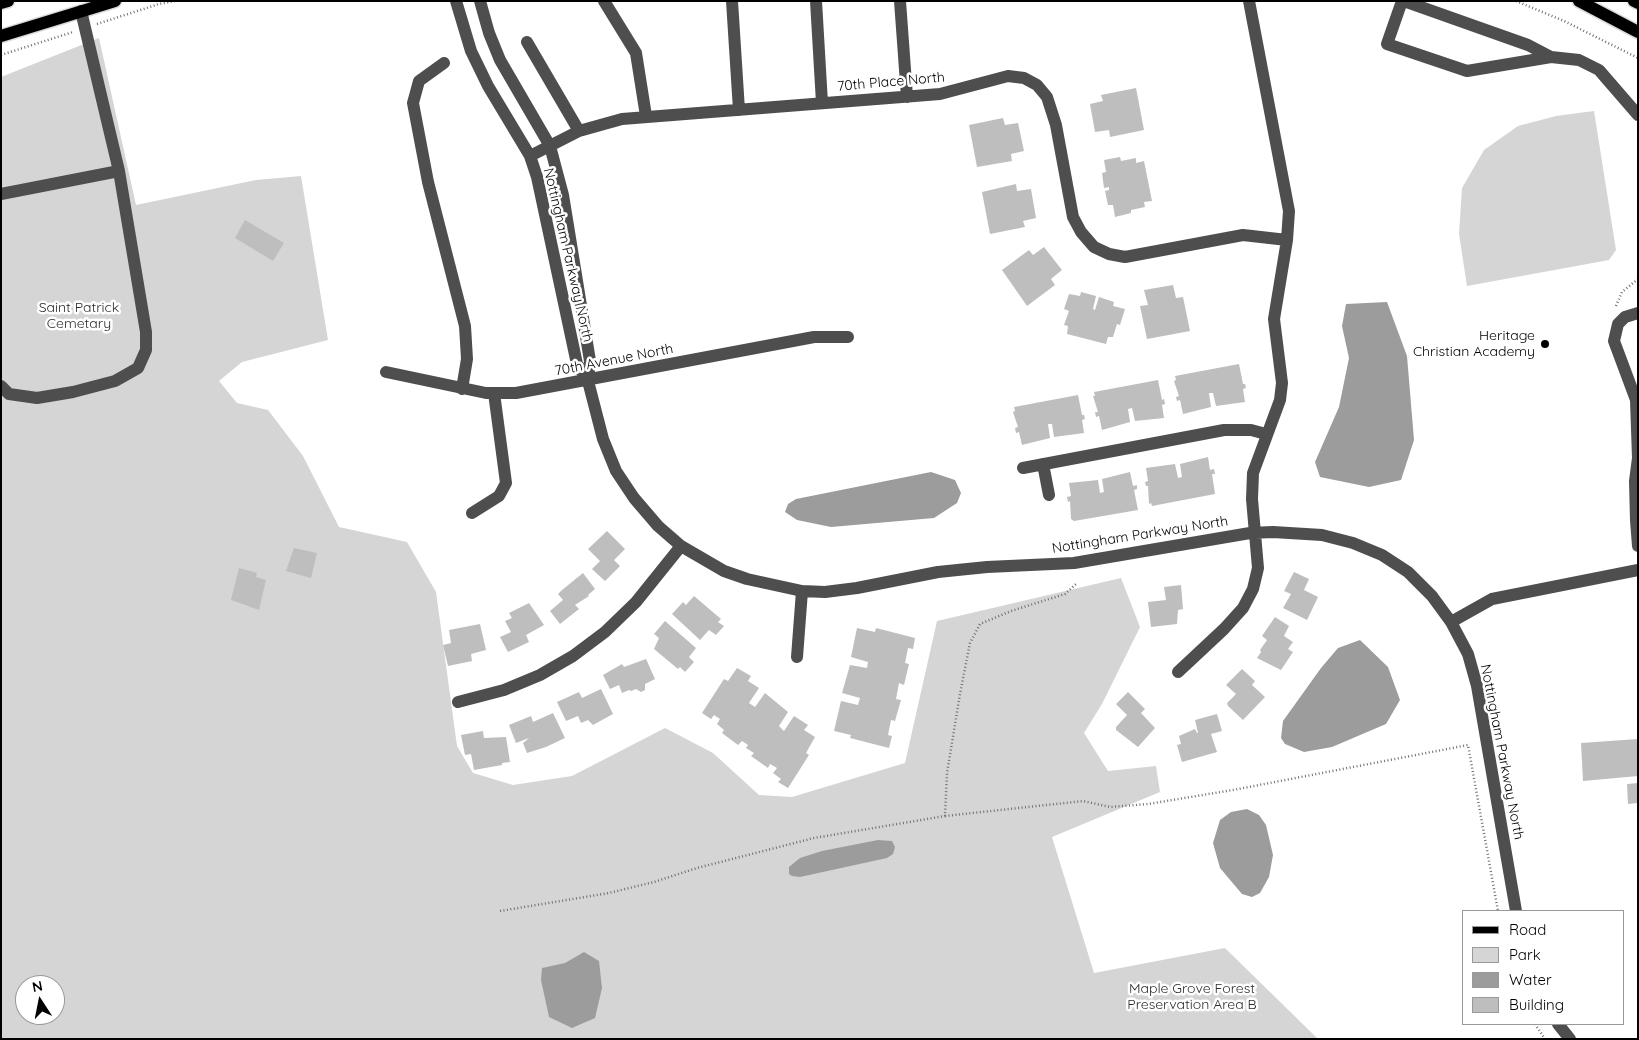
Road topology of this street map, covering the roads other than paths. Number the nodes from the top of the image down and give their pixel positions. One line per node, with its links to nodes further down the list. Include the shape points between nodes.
1 (8, 1): 13 (main road)
2 (115, 1): 15 (main road)
3 (456, 1): 28 (street, Nottingham Parkway North, via 471,51)
4 (480, 1): 27 (street, Nottingham Parkway North, via 500,60)
5 (604, 1): 25 (street, via 636,53)
6 (732, 1): 23 (street)
7 (816, 1): 22 (street)
8 (900, 1): 21 (street)
9 (1249, 1): 31 (street, via 1289,211)
10 (1403, 1): 19 (street, via 1528,45); 19 (street, via 1387,44 1467,71)
11 (1579, 1): 16 (main road)
12 (1634, 1): 14 (main road)
13 (1, 3)
14 (1638, 3)
15 (81, 10): 17 (main road); 29 (street)
16 (1638, 32)
17 (1, 36)
18 (527, 42): 26 (street)
19 (1551, 57): 24 (street, via 1579,60 1600,70)
20 (444, 63): 37 (street, via 419,81 413,103 428,182 465,326 467,359)
21 (907, 97): 22 (street, 70th Place North); 31 (street, 70th Place North, via 940,94 1008,76 1024,78 1038,85 1053,110 1073,217 1094,247 1109,254 1125,257 1242,234)
22 (822, 103): 23 (street, 70th Place North)
23 (739, 110): 25 (street, 70th Place North)
24 (1638, 115)
25 (646, 116): 26 (street, 70th Place North)
26 (579, 132): 27 (street, 70th Place North)
27 (550, 146): 28 (street, 70th Place North); 35 (street, Nottingham Parkway North, via 565,205 590,361)
28 (530, 156): 35 (street, Nottingham Parkway North, via 577,364)
29 (119, 171): 30 (street); 36 (street, via 146,332 146,350 138,368 115,381 37,398 9,394)
30 (1, 194)
31 (1287, 240): 40 (street, via 1274,319 1280,366 1280,400)
32 (1638, 314): 39 (street, via 1625,317 1614,335 1616,348)
33 (848, 337): 35 (street, 70th Avenue North, via 814,337)
34 (386, 372): 37 (street, 70th Avenue North)
35 (588, 380): 38 (street, 70th Avenue North, via 516,393); 46 (street, Nottingham Parkway North, via 600,432 616,471 658,526)
36 (1, 386)
37 (462, 389): 38 (street, 70th Avenue North)
38 (494, 393): 44 (street, via 506,483 499,496)
39 (1637, 396): 47 (street, via 1635,501)
40 (1266, 434): 41 (street, via 1251,430 1224,430); 45 (street, via 1254,473)
41 (1043, 464): 42 (street); 43 (street)
42 (1023, 468)
43 (1050, 495)
44 (472, 513)
45 (1255, 533): 49 (street, Nottingham Parkway North, via 1074,563 938,572 857,588); 50 (street, Nottingham Parkway North, via 1322,535 1353,543 1382,556 1408,572 1432,596); 52 (street, via 1258,568 1253,589 1243,608)
46 (681, 546): 49 (street, Nottingham Parkway North, via 746,579); 53 (street, via 636,602 605,632 572,656 540,675 504,690)
47 (1638, 546)
48 (1638, 570): 50 (street, via 1492,599)
49 (802, 591): 51 (street)
50 (1451, 622): 54 (street, Nottingham Parkway North, via 1468,654 1477,686)
51 (797, 657)
52 (1178, 672)
53 (458, 702)
54 (1516, 910)
55 (1559, 1025): 56 (street)
56 (1570, 1039)

